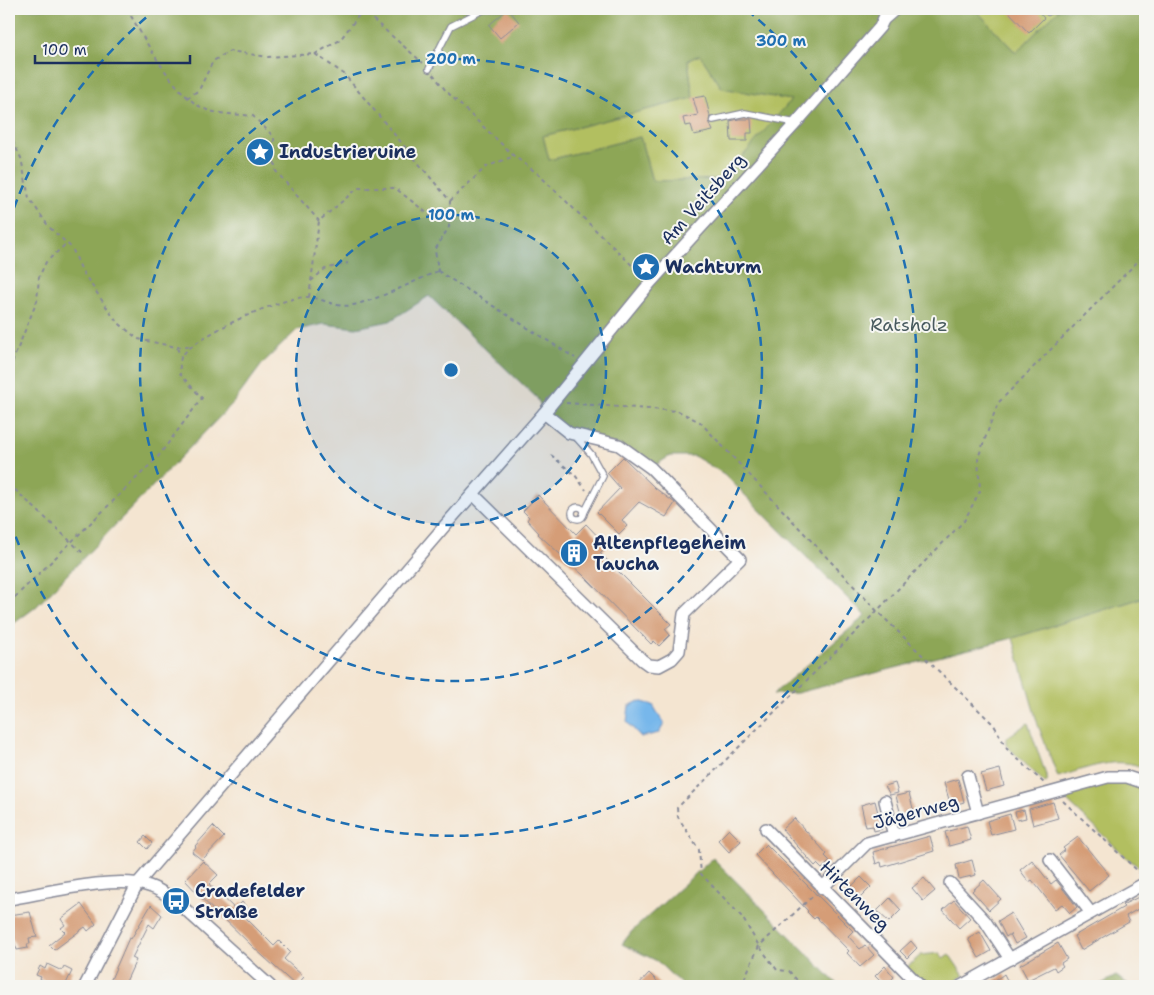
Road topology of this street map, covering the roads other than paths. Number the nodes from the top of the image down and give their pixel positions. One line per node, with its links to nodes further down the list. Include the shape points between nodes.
1 (485, 9): 5 (lane, via 450,26)
2 (888, 9): 4 (street, Am Veitsberg)
3 (900, 9): 4 (lane)
4 (880, 27): 7 (street, Am Veitsberg)
5 (429, 69)
6 (713, 120): 7 (lane, via 745,113)
7 (796, 123): 8 (street, Am Veitsberg, via 650,283)
8 (544, 413): 9 (street); 10 (street, Am Veitsberg)
9 (574, 435): 10 (street, via 619,445 650,468 740,559 684,614 679,651 667,662 659,666 642,660); 11 (lane, via 592,454 603,476)
10 (473, 494): 20 (street, Am Veitsberg)
11 (583, 515)
12 (968, 776): 15 (street, Jägerweg)
13 (1145, 783): 15 (street, Jägerweg, via 1126,777 1108,777)
14 (885, 801): 17 (street)
15 (978, 813): 17 (street, Jägerweg)
16 (766, 829): 22 (street, Hirtenweg)
17 (894, 836): 22 (street, Jägerweg, via 867,843)
18 (1050, 860): 24 (street)
19 (1144, 879): 24 (street)
20 (138, 883): 23 (street, via 111,883); 26 (street); 27 (street, via 161,890 176,901)
21 (950, 883): 25 (street, via 985,921)
22 (822, 888): 28 (street, Hirtenweg)
23 (9, 899)
24 (1091, 913): 25 (street)
25 (1010, 959): 29 (street)
26 (85, 986)
27 (270, 986)
28 (920, 986)
29 (961, 986)

